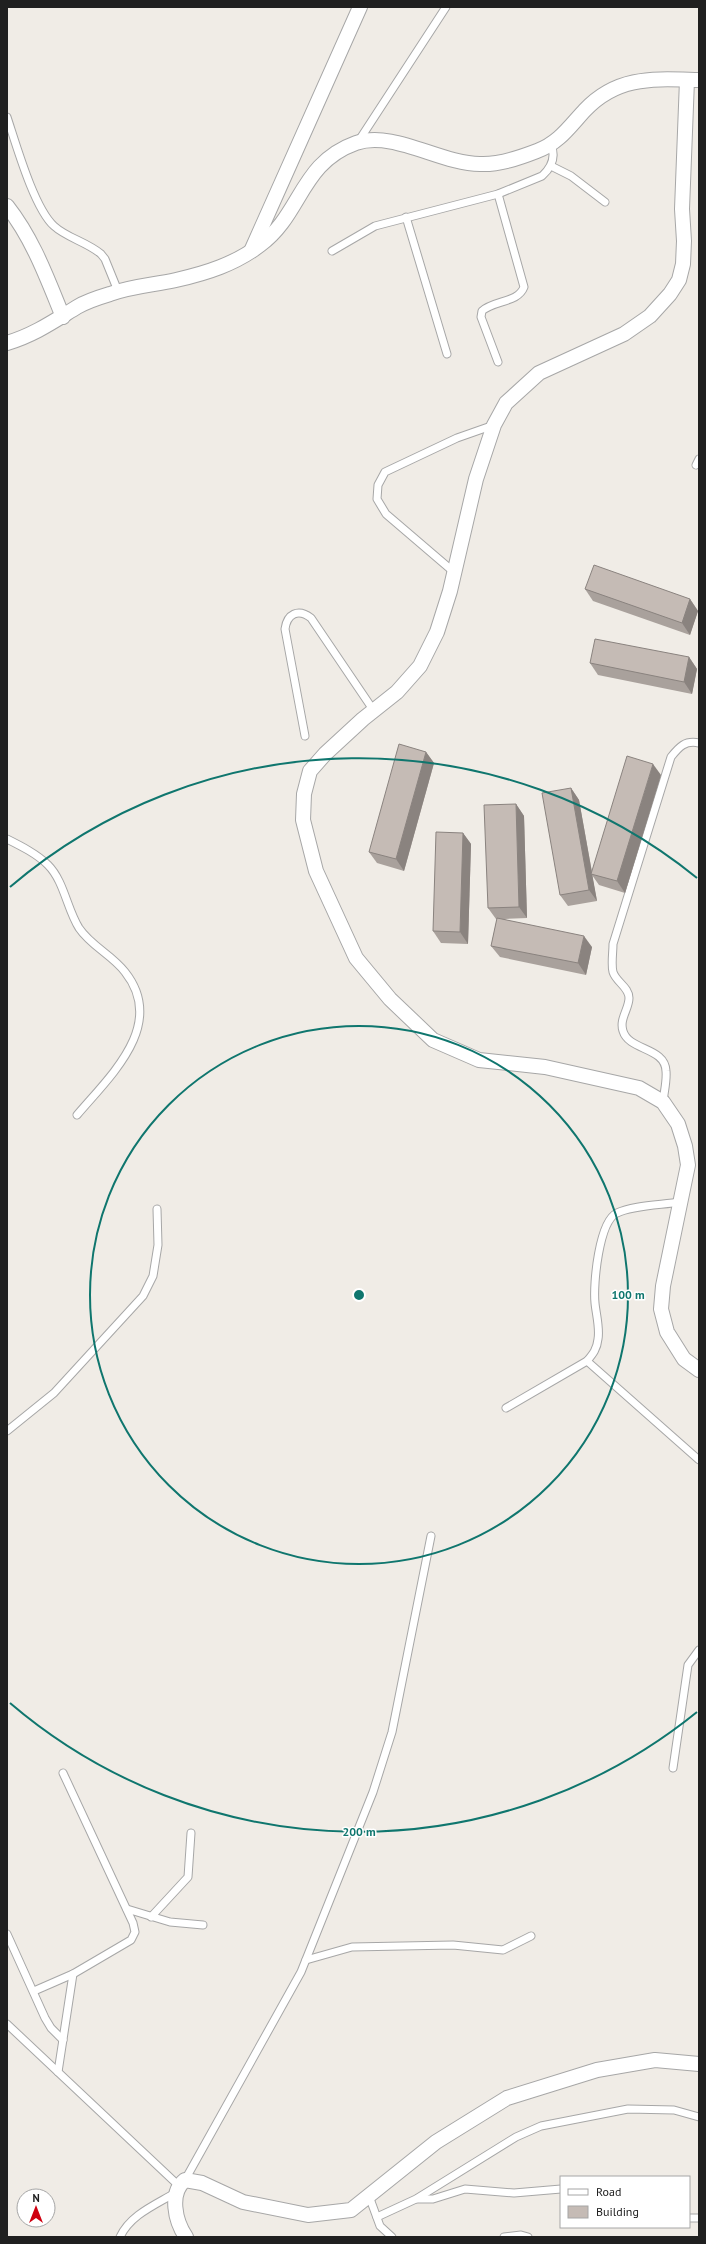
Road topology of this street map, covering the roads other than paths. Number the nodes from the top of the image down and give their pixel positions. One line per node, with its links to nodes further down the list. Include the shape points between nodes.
1 (360, 7): 12 (street)
2 (446, 7): 5 (lane)
3 (693, 80): 6 (street, via 644,80 617,86 585,109 568,130); 19 (street, via 682,209 684,241 679,280 650,316 624,334 539,372 506,403)
4 (7, 117): 14 (lane, via 30,185 46,216 53,226 101,254)
5 (358, 142): 6 (street, via 395,143 461,162 479,164 510,160); 12 (street, via 323,161 311,175 281,224)
6 (551, 145): 7 (lane, via 554,154)
7 (551, 166): 8 (lane, via 542,176); 9 (lane, via 570,176)
8 (498, 194): 11 (lane); 18 (lane, via 524,286 516,297 486,307 482,311 481,317)
9 (605, 202)
10 (7, 206): 15 (street, via 33,247)
11 (406, 217): 13 (lane, via 375,226); 17 (lane)
12 (252, 251): 14 (street, via 239,260 211,271)
13 (332, 251)
14 (118, 291): 15 (street, via 79,306)
15 (63, 317): 16 (street, via 22,339)
16 (7, 343)
17 (447, 354)
18 (498, 362)
19 (494, 425): 20 (street, via 476,479); 20 (lane, via 457,438 385,472 378,485 377,499 386,514)
20 (455, 573): 21 (street, via 437,632 420,666 397,692)
21 (374, 710): 22 (lane, via 311,618 300,612 293,614 288,617 285,629); 25 (street, via 310,771 304,794 303,820 316,872 356,958 390,999 433,1040 479,1060 545,1067 639,1088)
22 (305, 736)
23 (699, 743): 25 (lane, via 681,744 671,757 613,944 613,973 628,992 629,998 622,1022 623,1031 629,1039 657,1055 664,1062 666,1071)
24 (7, 839): 26 (lane, via 48,866 78,926 94,945 124,970 135,985 140,1001 135,1039 127,1055)
25 (662, 1102): 27 (street, via 678,1124 686,1146 688,1165)
26 (77, 1115)
27 (680, 1202): 29 (lane, via 632,1209 616,1213 609,1219 595,1275 594,1302 599,1338 596,1350); 30 (street, via 663,1286 661,1310 667,1332 684,1359)
28 (157, 1209): 32 (lane, via 158,1245 153,1276 143,1296 54,1392)
29 (587, 1361): 31 (lane); 33 (lane)
30 (699, 1370)
31 (506, 1408)
32 (7, 1431)
33 (699, 1460)
34 (431, 1536): 44 (lane, via 392,1732 373,1792)
35 (699, 1650): 36 (lane, via 688,1665)
36 (673, 1768)
37 (63, 1773): 39 (lane)
38 (191, 1833): 40 (lane, via 188,1877)
39 (126, 1909): 40 (lane); 45 (lane, via 135,1932 131,1940)
40 (151, 1917): 41 (lane, via 181,1924)
41 (203, 1925)
42 (7, 1934): 46 (lane)
43 (531, 1936): 44 (lane, via 503,1950 453,1945 352,1947)
44 (306, 1960): 52 (lane)
45 (73, 1974): 46 (lane); 48 (lane)
46 (34, 1992): 48 (lane, via 52,2028)
47 (7, 2024): 50 (lane)
48 (63, 2040): 50 (lane)
49 (699, 2064): 54 (street, via 655,2060 640,2062 597,2070 507,2098 436,2142)
50 (58, 2072): 52 (lane)
51 (699, 2117): 55 (lane, via 674,2110 628,2109 540,2126 516,2137)
52 (180, 2186): 54 (street, via 202,2183 243,2202 308,2215 351,2210); 57 (lane, via 138,2214); 58 (street, via 177,2214)
53 (560, 2189): 55 (lane, via 514,2193 465,2189 433,2199)
54 (369, 2196): 56 (lane)
55 (416, 2199): 56 (lane)
56 (377, 2217): 59 (lane, via 380,2226)
57 (120, 2237)
58 (186, 2237)
59 (392, 2237)
60 (504, 2237): 61 (lane)
61 (528, 2237)

